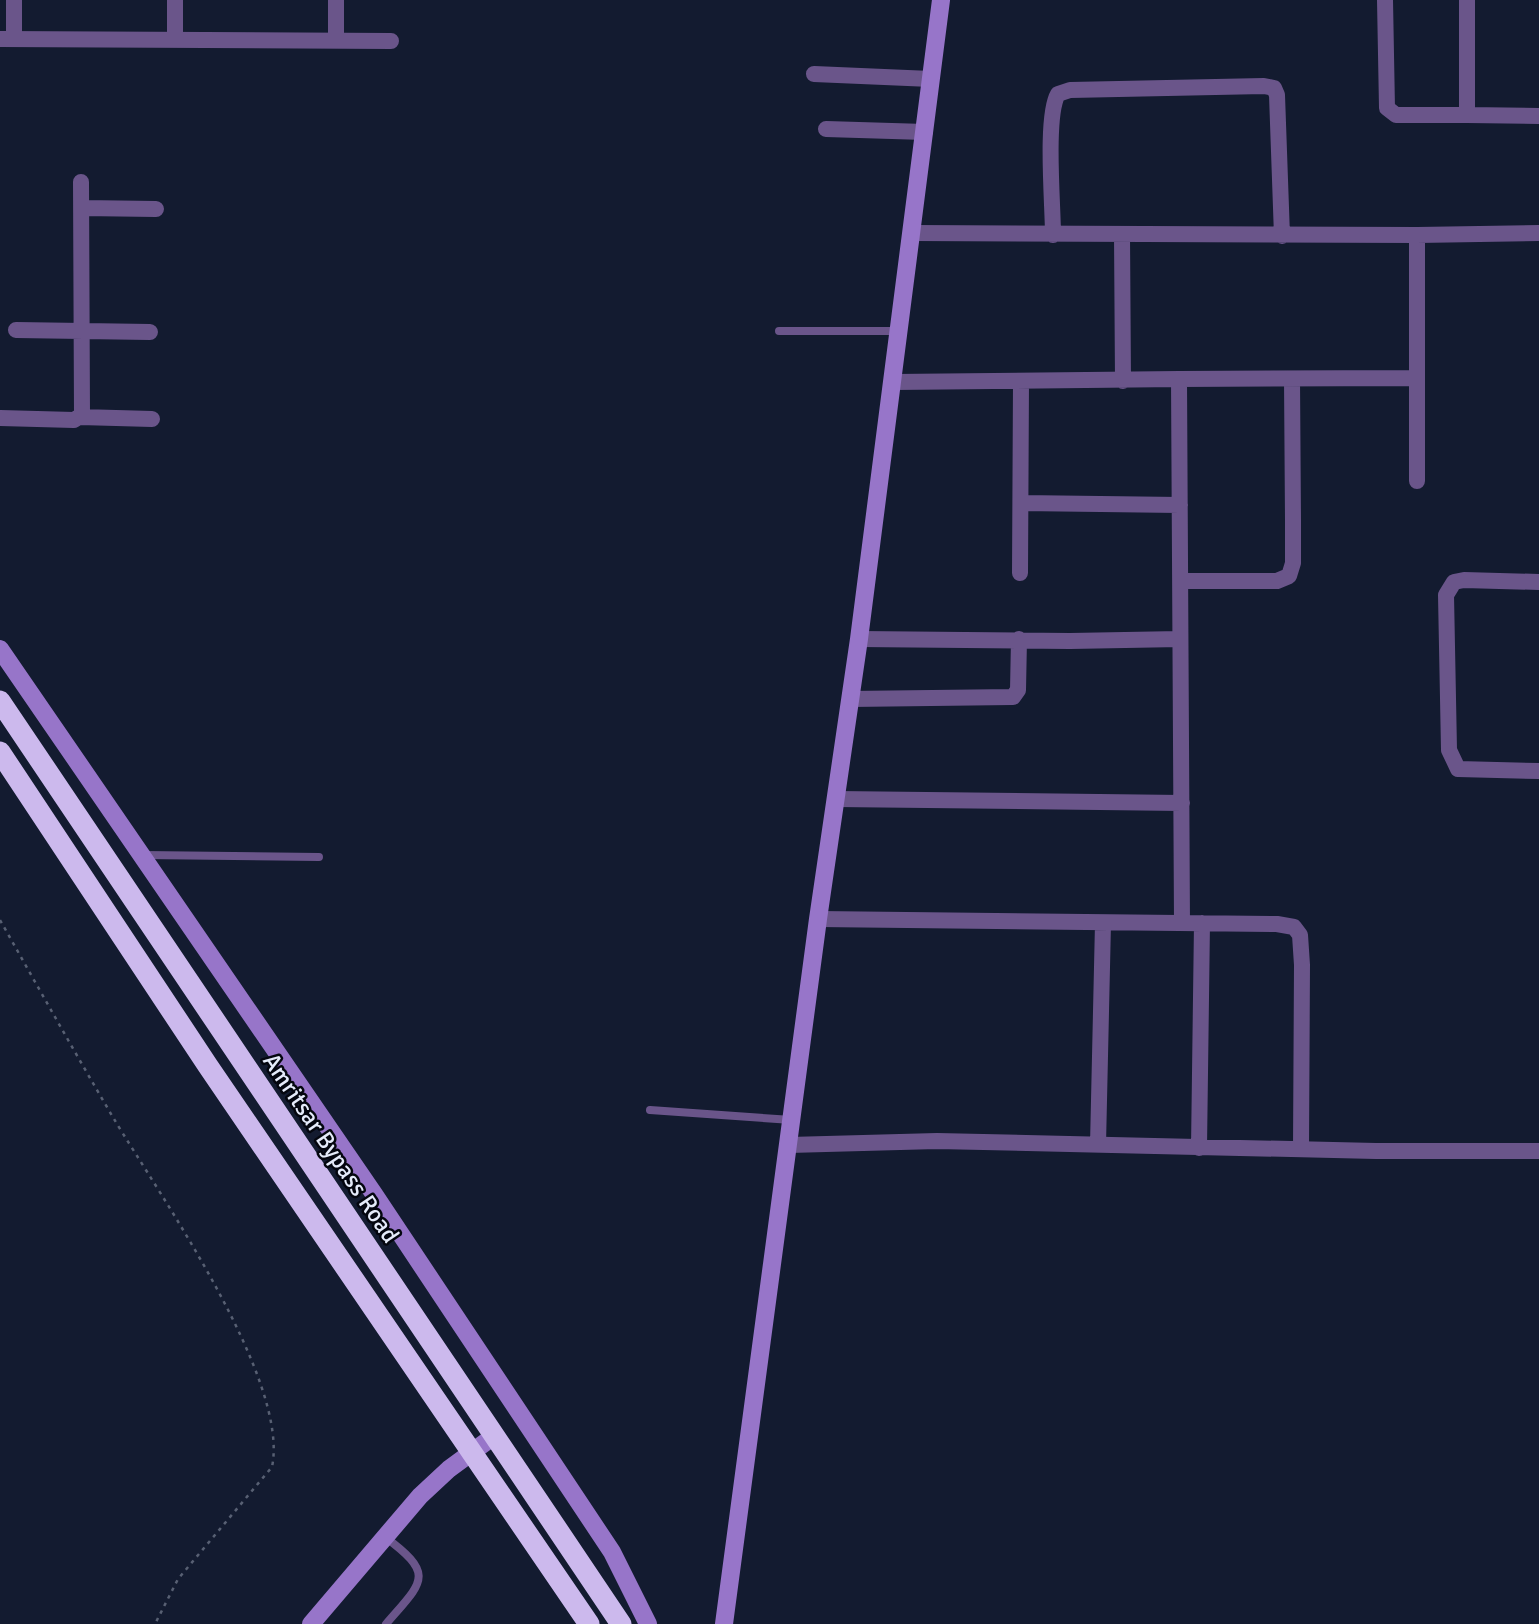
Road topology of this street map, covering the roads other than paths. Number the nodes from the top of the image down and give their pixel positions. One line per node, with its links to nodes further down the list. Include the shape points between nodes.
1 (14, 0): 7 (street)
2 (175, 0): 8 (street)
3 (336, 0): 9 (street)
4 (941, 0): 12 (street)
5 (1385, 0): 13 (street, via 1387,108 1396,114)
6 (1467, 0): 13 (street)
7 (7, 39): 8 (street)
8 (175, 40): 9 (street)
9 (336, 40): 10 (street)
10 (391, 41)
11 (814, 74): 12 (street)
12 (931, 79): 16 (street)
13 (1467, 115): 14 (street)
14 (1539, 116)
15 (826, 129): 16 (street)
16 (925, 132): 20 (street)
17 (81, 182): 18 (street)
18 (82, 208): 19 (street); 27 (street)
19 (156, 209)
20 (913, 233): 22 (street); 29 (street)
21 (1539, 233): 24 (street)
22 (1054, 234): 23 (street); 25 (street, via 1052,136 1058,94 1070,90 1264,86 1274,88 1277,96)
23 (1122, 234): 25 (street); 34 (street)
24 (1417, 235): 25 (street); 31 (street)
25 (1282, 236)
26 (16, 330): 27 (street)
27 (82, 330): 30 (street); 38 (street)
28 (779, 331): 29 (lane)
29 (900, 331): 35 (street)
30 (150, 332)
31 (1417, 378): 33 (street); 40 (street)
32 (1179, 379): 33 (street); 34 (street); 42 (street)
33 (1292, 379): 44 (street, via 1289,576 1277,581)
34 (1123, 381): 36 (street)
35 (894, 382): 36 (street); 46 (street)
36 (1021, 382): 41 (street)
37 (0, 418): 38 (street)
38 (80, 418): 39 (street)
39 (152, 419)
40 (1417, 481)
41 (1021, 503): 42 (street); 43 (street)
42 (1180, 505): 44 (street)
43 (1020, 573)
44 (1181, 581): 48 (street)
45 (1539, 582): 53 (street, via 1464,580 1454,582 1446,595 1453,763 1470,771)
46 (859, 639): 47 (street); 50 (street)
47 (1019, 639): 48 (street); 50 (street, via 1018,691 1013,696)
48 (1180, 639): 55 (street)
49 (0, 649): 56 (street)
50 (850, 699): 54 (street)
51 (0, 701): 69 (highway, Amritsar Bypass Road)
52 (0, 752): 70 (highway)
53 (1539, 771)
54 (836, 799): 55 (street); 58 (street)
55 (1182, 803): 60 (street)
56 (144, 855): 57 (lane); 76 (street, via 612,1552)
57 (319, 857)
58 (818, 919): 59 (street); 63 (street)
59 (1103, 923): 60 (street); 65 (street)
60 (1182, 923): 61 (street)
61 (1202, 923): 66 (street); 67 (street, via 1277,924 1298,930)
62 (650, 1110): 63 (lane)
63 (792, 1119): 64 (street)
64 (789, 1145): 65 (street, via 937,1141); 77 (street)
65 (1098, 1145): 66 (street)
66 (1199, 1148): 67 (street)
67 (1301, 1149): 68 (street)
68 (1539, 1151)
69 (494, 1436): 70 (street); 75 (highway, Amritsar Bypass Road)
70 (472, 1454): 71 (street, via 420,1496); 74 (highway)
71 (385, 1537): 72 (street); 73 (lane, via 420,1569 413,1593)
72 (311, 1624)
73 (386, 1624)
74 (589, 1624)
75 (621, 1624)
76 (648, 1624)
77 (724, 1624)

